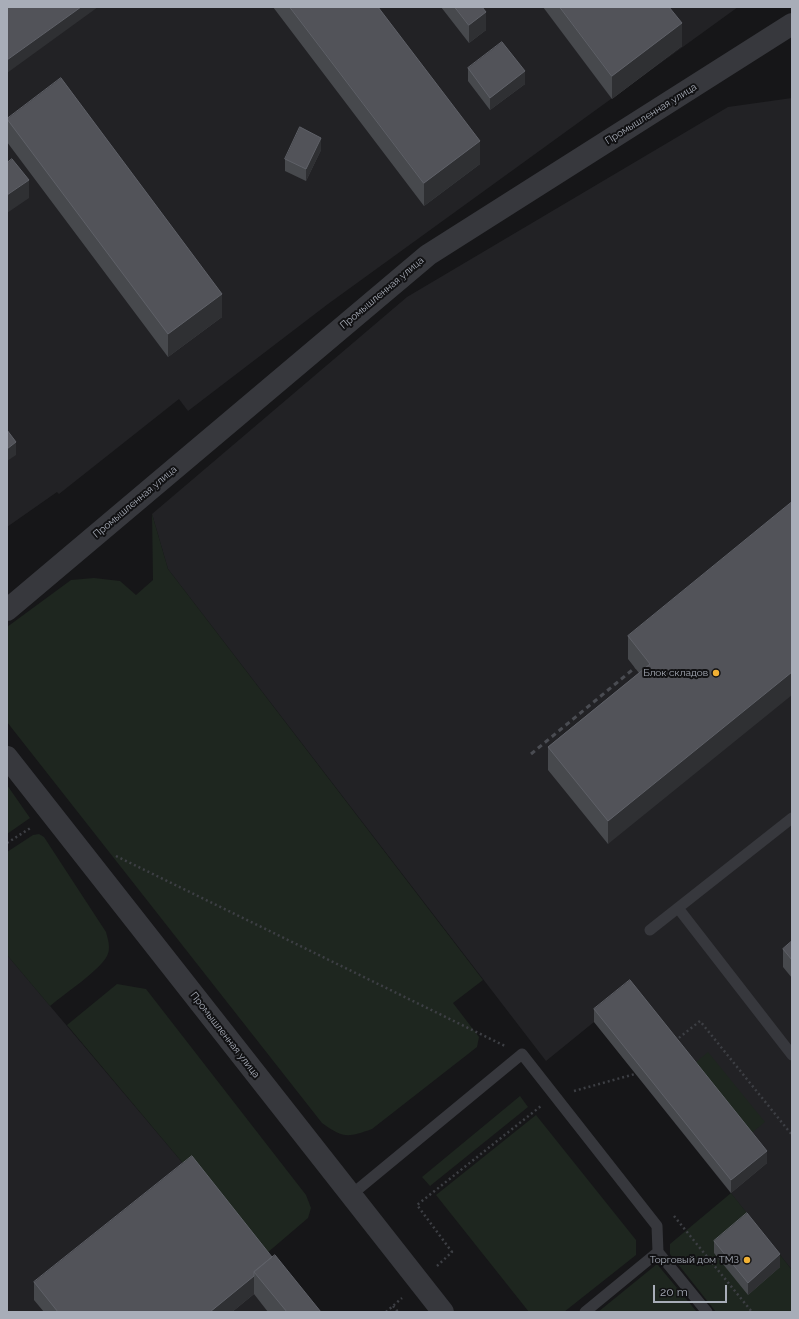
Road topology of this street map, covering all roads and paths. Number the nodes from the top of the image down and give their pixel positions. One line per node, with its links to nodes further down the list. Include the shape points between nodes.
1 (792, 24): 2 (street, Промышленная улица, via 428,255)
2 (7, 610)
3 (7, 757): 5 (street, Промышленная улица)
4 (792, 818): 8 (lane)
5 (63, 830): 6 (path, via 35,825); 16 (street, Промышленная улица)
6 (7, 843)
7 (113, 855): 11 (path)
8 (678, 908): 9 (lane); 12 (lane)
9 (650, 930)
10 (672, 1044): 15 (path, via 700,1021)
11 (522, 1054): 14 (lane); 16 (lane)
12 (792, 1055)
13 (635, 1074): 14 (path)
14 (555, 1096): 17 (lane, via 657,1226); 18 (path, via 417,1205 452,1252)
15 (792, 1135)
16 (351, 1195): 18 (street, Промышленная улица)
17 (658, 1252): 23 (lane); 24 (lane)
18 (419, 1282): 19 (path); 22 (street, Промышленная улица)
19 (393, 1306): 20 (path); 21 (path)
20 (386, 1312)
21 (398, 1312)
22 (443, 1312)
23 (585, 1312)
24 (707, 1312)

